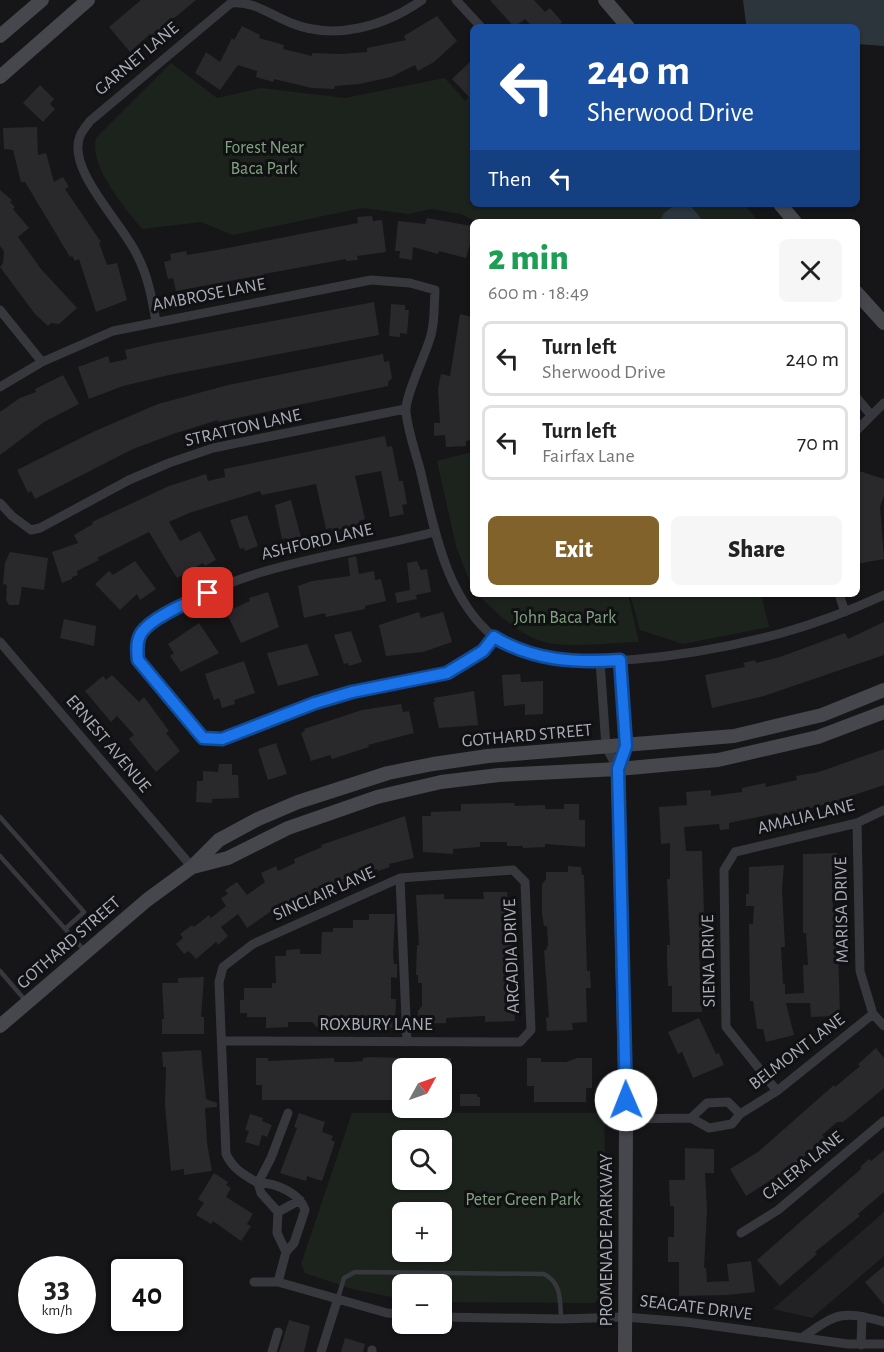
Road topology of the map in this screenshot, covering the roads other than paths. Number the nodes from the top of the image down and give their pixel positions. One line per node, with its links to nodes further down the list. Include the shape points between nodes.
1 (42, 0): 8 (street)
2 (88, 0): 9 (street)
3 (422, 0): 14 (street, GARNET LANE, via 385,21 330,31 292,24 254,4 231,3 90,121 79,137 79,158 137,254 151,290)
4 (456, 0): 6 (street)
5 (605, 0): 7 (street)
6 (478, 24)
7 (625, 24)
8 (0, 36)
9 (0, 77)
10 (782, 207): 11 (street)
11 (792, 219)
12 (860, 296): 15 (street)
13 (0, 310): 16 (street)
14 (156, 322): 16 (street, AMBROSE LANE, via 113,331); 20 (street, AMBROSE LANE, via 371,280 410,283 435,290 432,333)
15 (884, 323)
16 (42, 362): 17 (street, AMBROSE LANE)
17 (0, 387)
18 (860, 402): 21 (street)
19 (884, 403): 21 (street)
20 (405, 410): 23 (street, STRATTON LANE, via 213,448 129,480 31,530); 24 (street)
21 (871, 415): 22 (street)
22 (860, 427)
23 (0, 503)
24 (435, 532): 28 (street, via 462,599); 28 (street, ASHFORD LANE, via 262,571 208,593 174,609 142,632 137,644 138,660 203,738 222,739 352,692 447,673 483,651)
25 (884, 595): 27 (street)
26 (840, 597): 27 (street)
27 (845, 612): 30 (street, via 781,633 712,649)
28 (494, 637): 31 (street, via 537,656)
29 (0, 642): 42 (street, ERNEST AVENUE)
30 (620, 660): 31 (street); 34 (street, PROMENADE PARKWAY)
31 (600, 661): 35 (street, PROMENADE PARKWAY)
32 (884, 690): 34 (street, GOTHARD STREET, via 822,715 743,734)
33 (884, 712): 36 (street, GOTHARD STREET, via 818,737 718,760)
34 (626, 746): 35 (street, GOTHARD STREET); 36 (street, PROMENADE PARKWAY)
35 (606, 747): 36 (street, PROMENADE PARKWAY); 42 (street, GOTHARD STREET, via 488,756 388,773 319,794 258,819 219,840)
36 (618, 769): 42 (street, GOTHARD STREET, via 441,782 377,797 288,828 228,858); 59 (street, PROMENADE PARKWAY)
37 (884, 810): 39 (street, AMALIA LANE)
38 (0, 817): 45 (lane, via 84,912)
39 (857, 823): 40 (street, AMALIA LANE); 49 (street, MARISA DRIVE, via 860,971)
40 (735, 852): 55 (street, SIENA DRIVE, via 724,870 726,1027)
41 (0, 856): 45 (lane)
42 (192, 867): 46 (street, GOTHARD STREET)
43 (520, 875): 44 (street, SINCLAIR LANE, via 513,870); 52 (street, ARCADIA DRIVE, via 525,882 531,1030)
44 (400, 878): 53 (street, SINCLAIR LANE, via 253,944 223,967 219,982); 54 (street)
45 (64, 929): 46 (lane)
46 (86, 952): 48 (street, GOTHARD STREET)
47 (0, 971): 48 (lane)
48 (27, 1002): 50 (street, GOTHARD STREET)
49 (873, 1014): 51 (street, MARISA DRIVE); 55 (street, BELMONT LANE)
50 (0, 1026)
51 (884, 1026)
52 (528, 1036): 54 (street, ROXBURY LANE, via 520,1042)
53 (222, 1041): 54 (street, ROXBURY LANE); 61 (street, via 226,1154 240,1173)
54 (407, 1042)
55 (777, 1091): 57 (street, BELMONT LANE)
56 (288, 1113): 61 (street)
57 (740, 1114): 58 (street, BELMONT LANE, via 732,1124 709,1128); 58 (street, BELMONT LANE, via 728,1102 707,1103)
58 (691, 1118): 59 (street, BELMONT LANE)
59 (626, 1119): 71 (street, PROMENADE PARKWAY)
60 (884, 1121): 64 (street, CALERA LANE, via 778,1210)
61 (258, 1183): 62 (street, via 267,1182); 63 (street, via 261,1193)
62 (300, 1200): 63 (street); 65 (street, via 303,1220)
63 (278, 1212): 65 (street, via 277,1233)
64 (741, 1233)
65 (286, 1252): 67 (street)
66 (254, 1282): 67 (street)
67 (278, 1282): 68 (street)
68 (338, 1298): 69 (street); 73 (lane, via 344,1278 355,1272 544,1274 557,1285); 80 (street)
69 (392, 1313)
70 (452, 1317): 73 (street, SEAGATE DRIVE)
71 (625, 1317): 73 (street, SEAGATE DRIVE); 76 (street, SEAGATE DRIVE); 81 (street, PROMENADE PARKWAY)
72 (862, 1317): 74 (street); 76 (street, via 831,1317); 78 (street)
73 (561, 1319)
74 (884, 1322)
75 (278, 1332): 79 (street)
76 (803, 1337): 78 (street, SEAGATE DRIVE)
77 (884, 1344): 78 (street, SEAGATE DRIVE)
78 (861, 1345)
79 (272, 1352)
80 (321, 1352)
81 (624, 1352)

